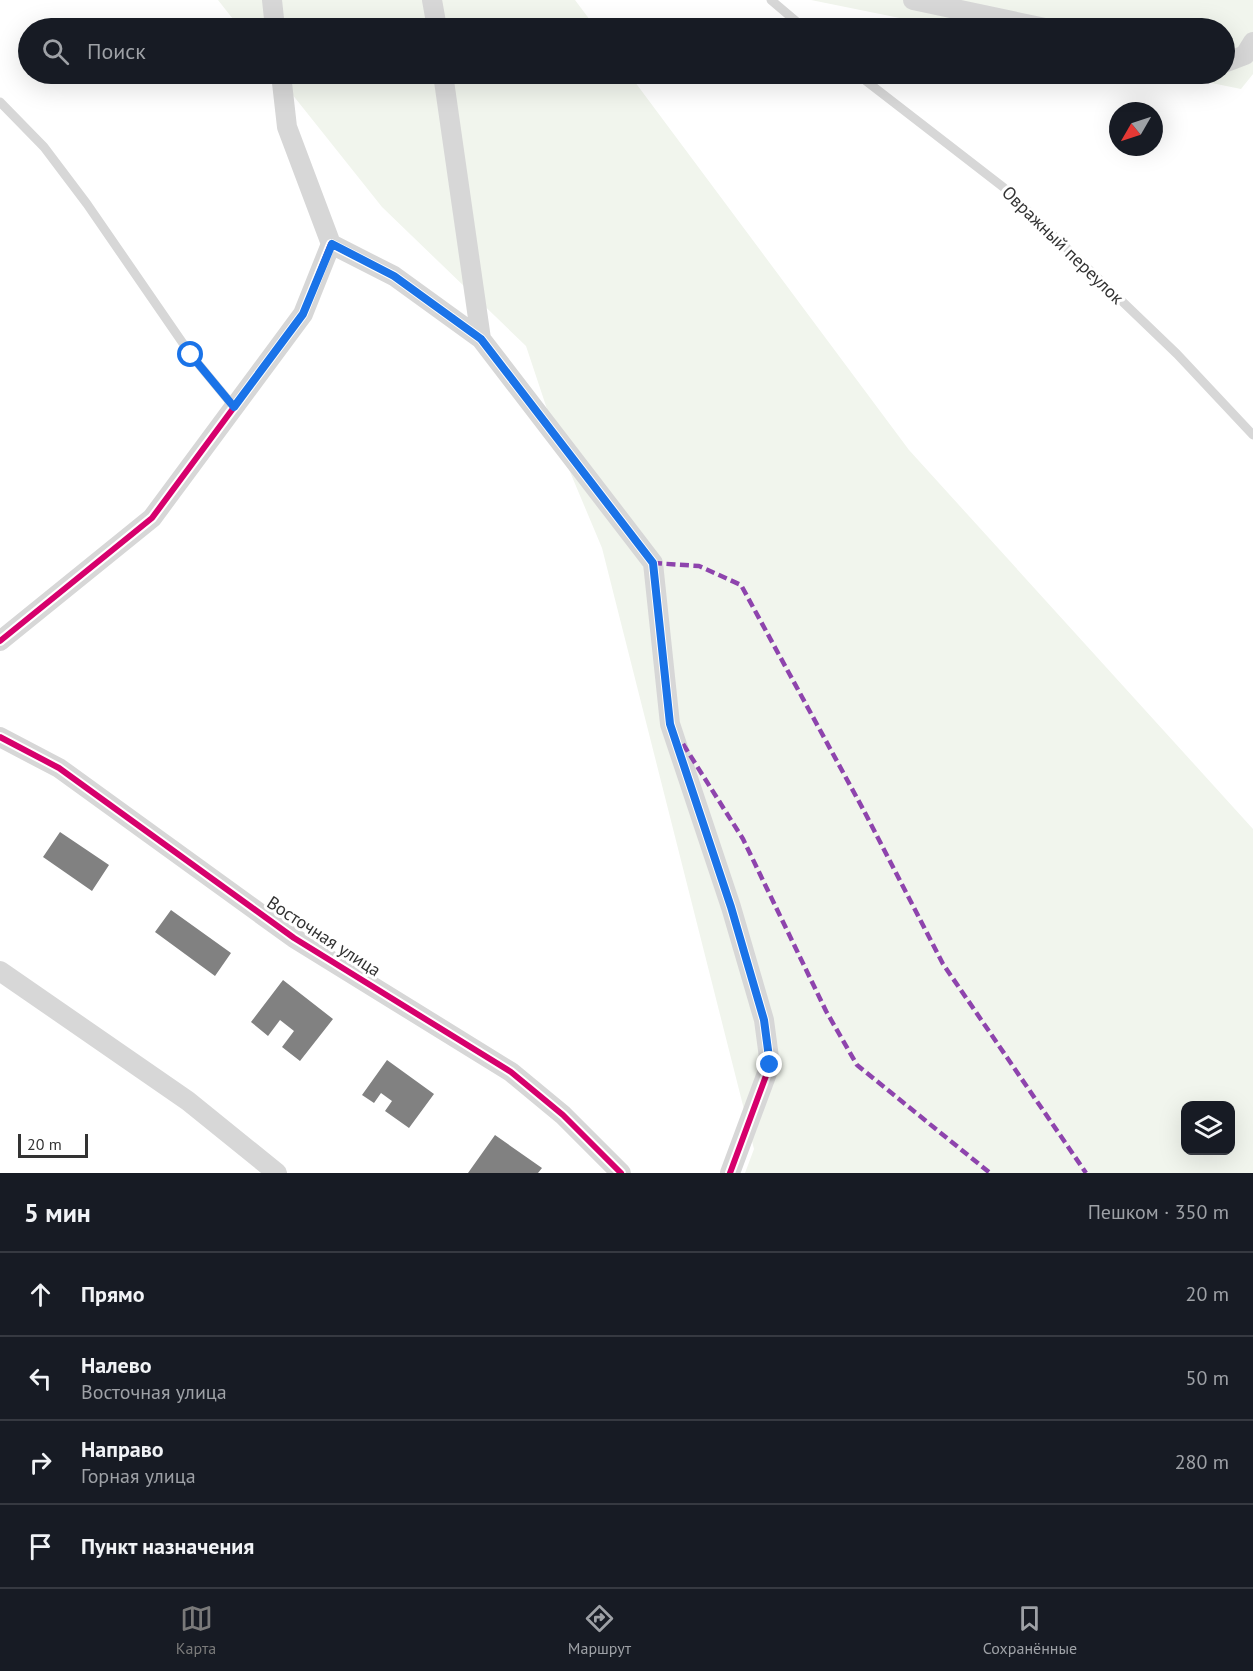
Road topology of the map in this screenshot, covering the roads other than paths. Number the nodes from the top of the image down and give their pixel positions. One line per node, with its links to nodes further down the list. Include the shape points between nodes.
1 (272, 0): 5 (street)
2 (432, 0): 6 (street)
3 (771, 0): 7 (lane)
4 (913, 0): 8 (street)
5 (274, 18)
6 (435, 18)
7 (792, 18)
8 (998, 18)
9 (1250, 52): 10 (street)
10 (1235, 58)
11 (282, 84): 15 (street, via 288,127)
12 (444, 84): 16 (street)
13 (870, 84): 18 (lane, Овражный переулок, via 1003,187 1177,354)
14 (0, 102): 17 (lane, via 44,147 191,355)
15 (332, 244): 16 (street, via 394,276); 17 (street, via 303,314)
16 (481, 339): 24 (street, via 653,563 670,724 731,907 764,1020 770,1065)
17 (234, 407): 19 (street, via 152,518)
18 (1253, 435)
19 (0, 641)
20 (0, 737): 23 (street, Восточная улица, via 59,768 294,938 512,1072 564,1115)
21 (0, 971): 22 (street, via 188,1101)
22 (277, 1173)
23 (621, 1173)
24 (730, 1173)

